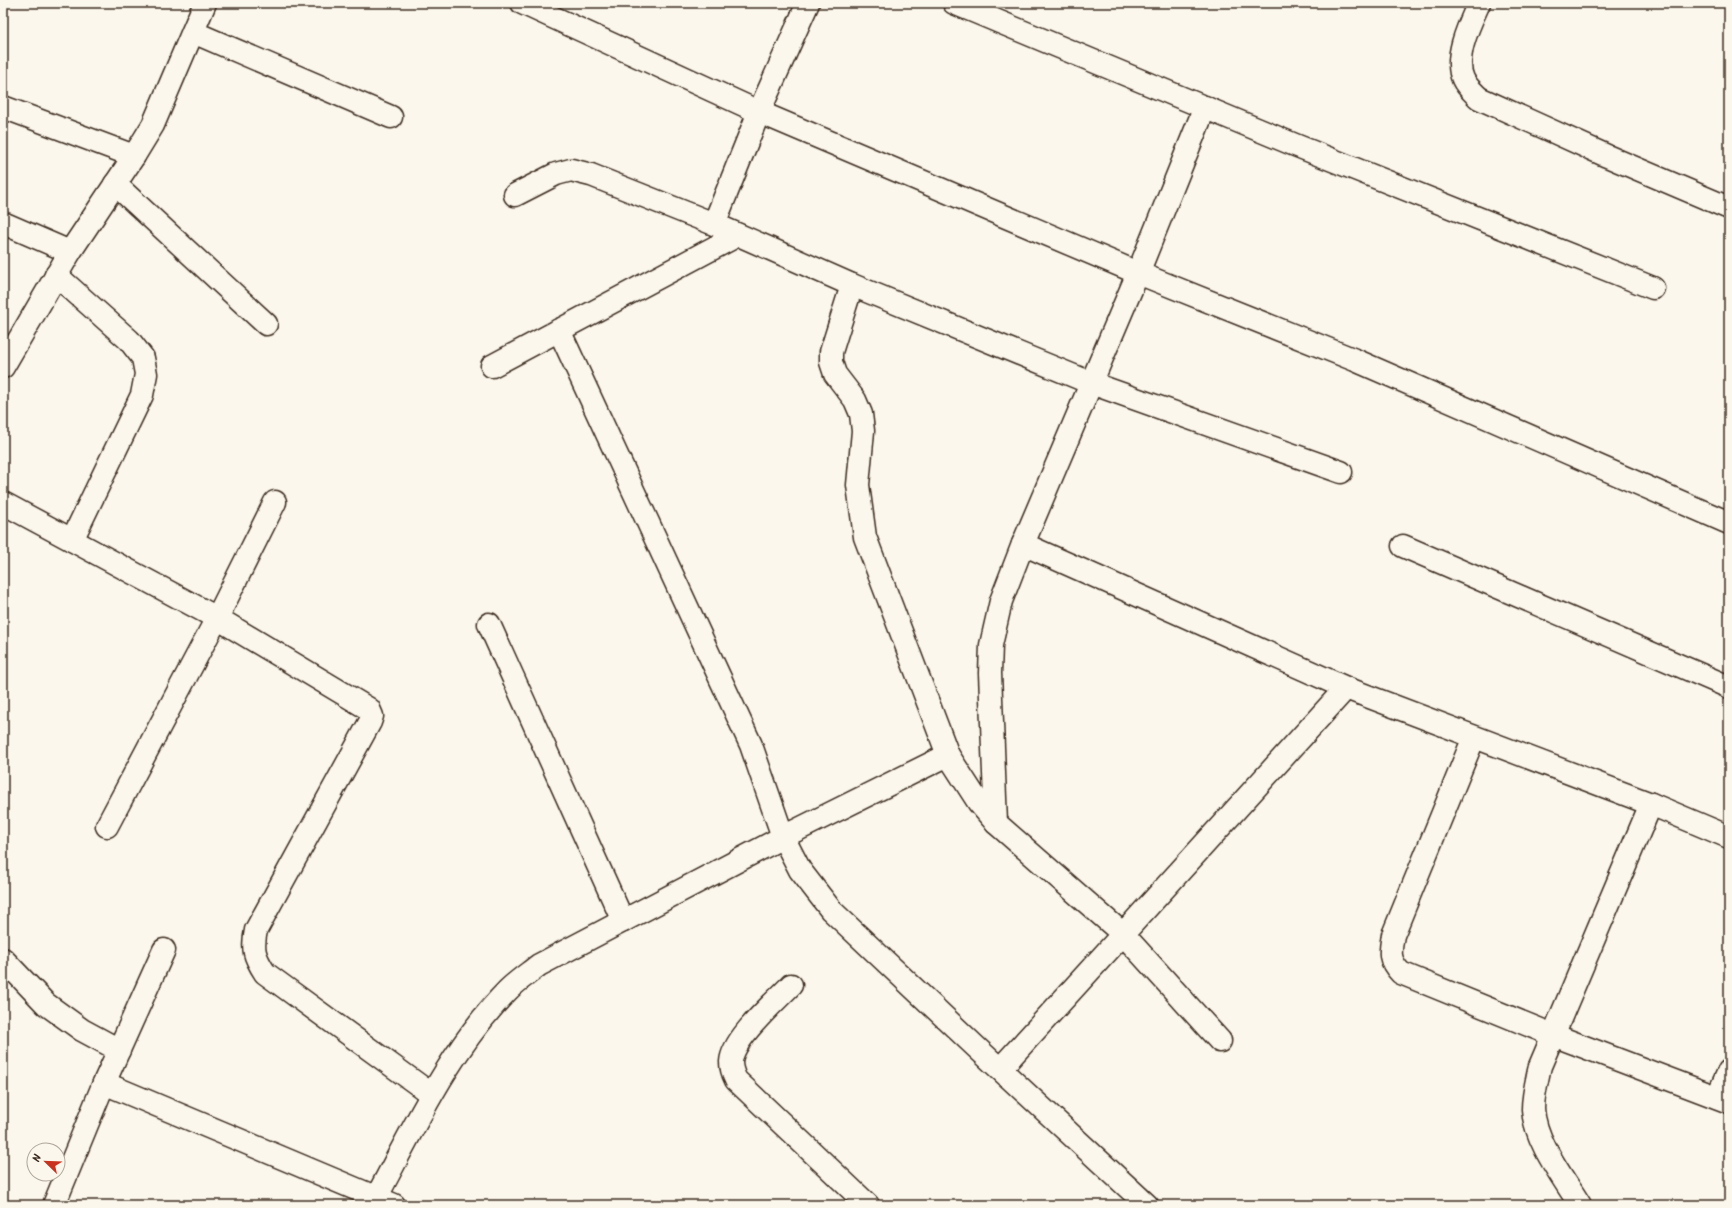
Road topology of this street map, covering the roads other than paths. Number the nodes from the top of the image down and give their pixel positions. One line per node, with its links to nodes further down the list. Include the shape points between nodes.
1 (205, 3): 6 (street)
2 (522, 3): 9 (street)
3 (808, 3): 9 (street)
4 (954, 3): 8 (street)
5 (1479, 3): 14 (street, via 1465,37 1460,69 1462,78 1479,98)
6 (193, 32): 10 (street); 11 (street, via 153,125)
7 (3, 107): 11 (street)
8 (1205, 107): 19 (street); 22 (street)
9 (759, 112): 16 (street); 19 (street)
10 (390, 117)
11 (134, 156): 12 (street)
12 (115, 184): 18 (street); 23 (street)
13 (515, 196): 16 (street, via 556,174 571,170 591,175)
14 (1729, 208)
15 (3, 223): 18 (street)
16 (714, 224): 17 (street)
17 (738, 235): 21 (street); 24 (street)
18 (70, 252): 20 (street)
19 (1138, 273): 28 (street); 32 (street, via 1355,360)
20 (56, 275): 25 (street); 33 (street, via 130,340 143,358 146,374 142,395)
21 (852, 285): 28 (street); 41 (street, via 831,352 831,362 835,374 855,400 861,414 863,431 858,485 865,537)
22 (1653, 288)
23 (266, 324)
24 (559, 330): 26 (street); 45 (street, via 751,745)
25 (10, 337): 27 (street)
26 (492, 366)
27 (3, 367)
28 (1091, 383): 29 (street); 34 (street)
29 (1341, 472)
30 (275, 502): 36 (street)
31 (3, 503): 33 (street)
32 (1729, 523)
33 (72, 540): 36 (street)
34 (1023, 544): 39 (street); 43 (street, via 1001,601 991,645)
35 (1403, 546): 38 (street)
36 (217, 618): 44 (street); 58 (street, via 362,704 369,709 372,716 256,930 253,945 256,960 265,973)
37 (488, 624): 47 (street)
38 (1729, 687)
39 (1346, 688): 40 (street); 48 (street)
40 (1474, 737): 42 (street); 52 (street, via 1394,935 1390,952 1393,965 1401,973)
41 (948, 755): 43 (street, via 978,803); 45 (street)
42 (1651, 804): 46 (street); 52 (street)
43 (996, 823): 48 (street)
44 (107, 826)
45 (784, 837): 47 (street); 55 (street, via 800,870 831,910)
46 (1729, 837)
47 (623, 921): 58 (street, via 539,965 509,988 482,1018)
48 (1124, 934): 53 (street); 55 (street)
49 (164, 950): 54 (street)
50 (3, 959): 54 (street, via 46,1004 82,1030)
51 (791, 985): 62 (street, via 740,1039 731,1062 732,1072 736,1080)
52 (1553, 1035): 59 (street); 64 (street, via 1540,1066 1533,1110 1539,1138)
53 (1220, 1041)
54 (119, 1050): 57 (street)
55 (1000, 1069): 63 (street)
56 (1729, 1071): 59 (street)
57 (104, 1083): 60 (street); 61 (street)
58 (431, 1094): 60 (street)
59 (1723, 1099)
60 (385, 1202)
61 (54, 1205)
62 (868, 1205)
63 (1147, 1205)
64 (1580, 1205)

